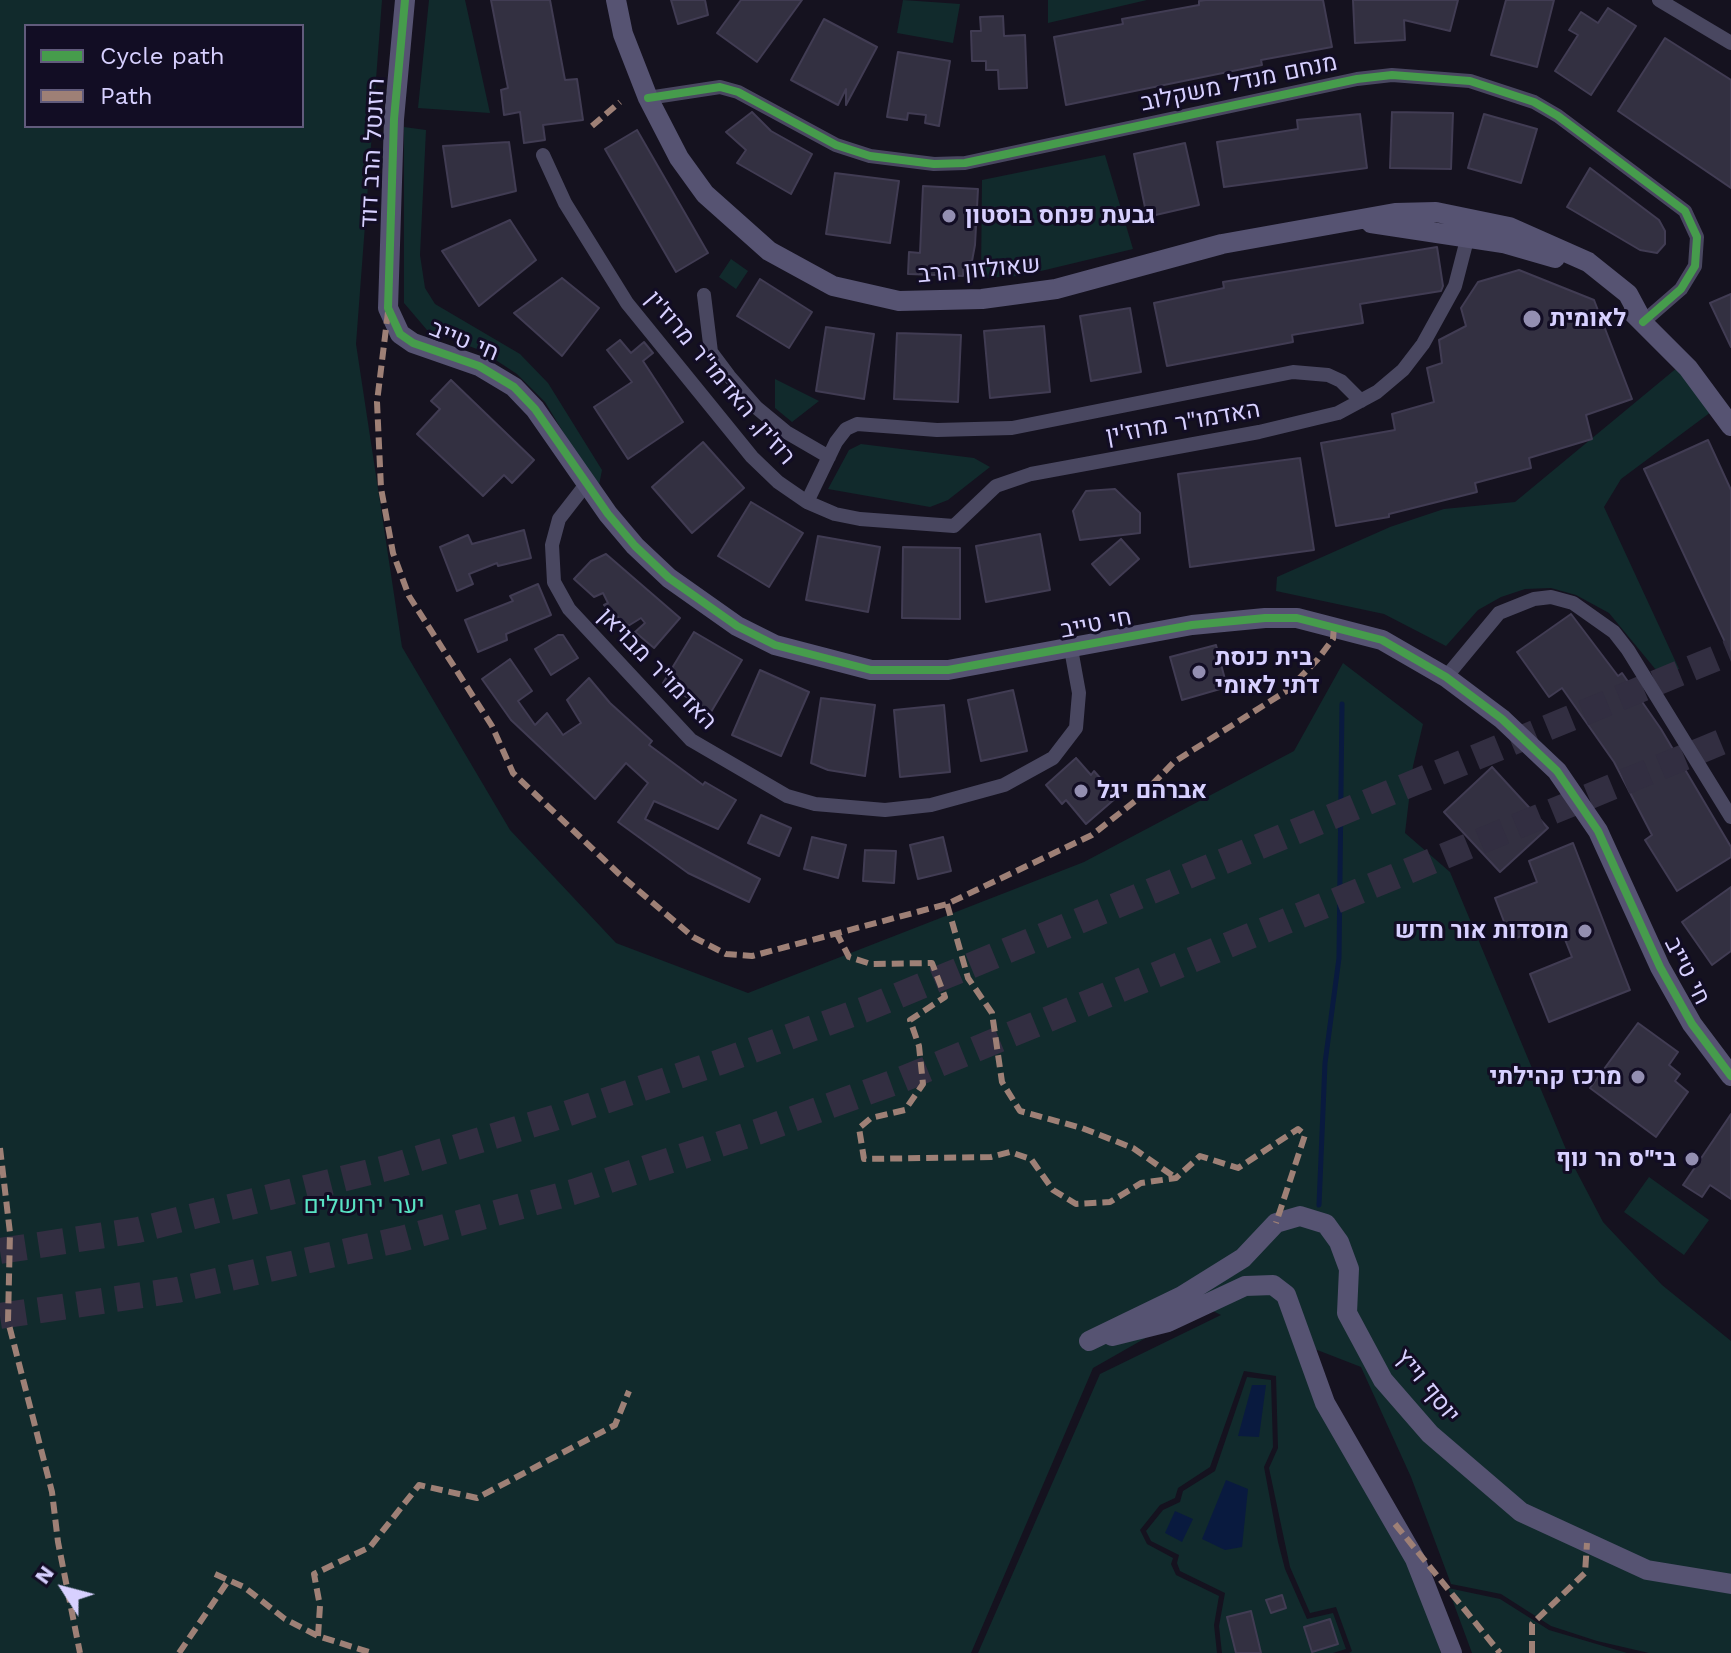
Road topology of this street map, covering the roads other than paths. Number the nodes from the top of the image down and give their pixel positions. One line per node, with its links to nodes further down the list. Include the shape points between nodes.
1 (405, 0): 9 (street, רוזנטל הרב דוד, via 393,133)
2 (616, 0): 5 (street, שאולזון הרב)
3 (1659, 0): 4 (street)
4 (1731, 43)
5 (648, 98): 7 (street, שאולזון הרב, via 705,194 745,232 796,269 833,286 899,301 955,302 1056,289 1222,244 1355,220); 10 (street, מנחם מנדל משקלוב, via 720,87 836,145 870,156 934,164 965,163 1357,79 1392,75 1470,81 1546,109 1685,211 1697,237 1695,266 1681,289)
6 (543, 155): 15 (street, רוז'ין, האדמו"ר מרוז'ין, via 565,203 627,303 752,457)
7 (1469, 227): 10 (street, שאולזון הרב, via 1525,232 1588,262 1628,294); 11 (street, האדמו"ר מרוז'ין, via 1455,286 1423,344 1403,370)
8 (704, 295): 13 (street, via 711,352 729,376 786,432)
9 (388, 308): 14 (street, חי טייב, via 400,334 413,343 479,366 514,387)
10 (1643, 322): 12 (street, שאולזון הרב, via 1688,368)
11 (1361, 401): 13 (street, רוז'ין, האדמו"ר מרוז'ין, via 1328,375 1293,372 1012,428 857,424 846,429); 15 (street, האדמו"ר מרוז'ין, via 1313,421 1031,474 996,486 954,526 860,519)
12 (1731, 426)
13 (829, 457): 15 (street, רוז'ין, האדמו"ר מרוז'ין)
14 (587, 483): 16 (street, חי טייב, via 635,546 669,578 775,645 871,670 907,672); 16 (street, האדמו"ר מבויאן, via 559,519 552,545 554,582 569,609 691,740 787,796 885,810 931,805 1004,785 1053,758 1076,728 1079,693)
15 (807, 502)
16 (1071, 649): 17 (street, חי טייב, via 1192,625 1297,618 1382,640)
17 (1446, 677): 18 (street, via 1499,613 1534,599 1573,603 1614,632 1628,650); 19 (street, חי טייב, via 1502,719 1557,771 1598,831 1692,1024)
18 (1731, 817)
19 (1731, 1076)
20 (1731, 1584): 21 (street, יוסף וייץ, via 1647,1570 1521,1512 1430,1434 1383,1380 1347,1313 1349,1269 1326,1224 1300,1216 1276,1223 1243,1258 1182,1296 1089,1341 1168,1322 1245,1286 1264,1283 1280,1289 1291,1302 1325,1403 1415,1559)
21 (1452, 1653)

